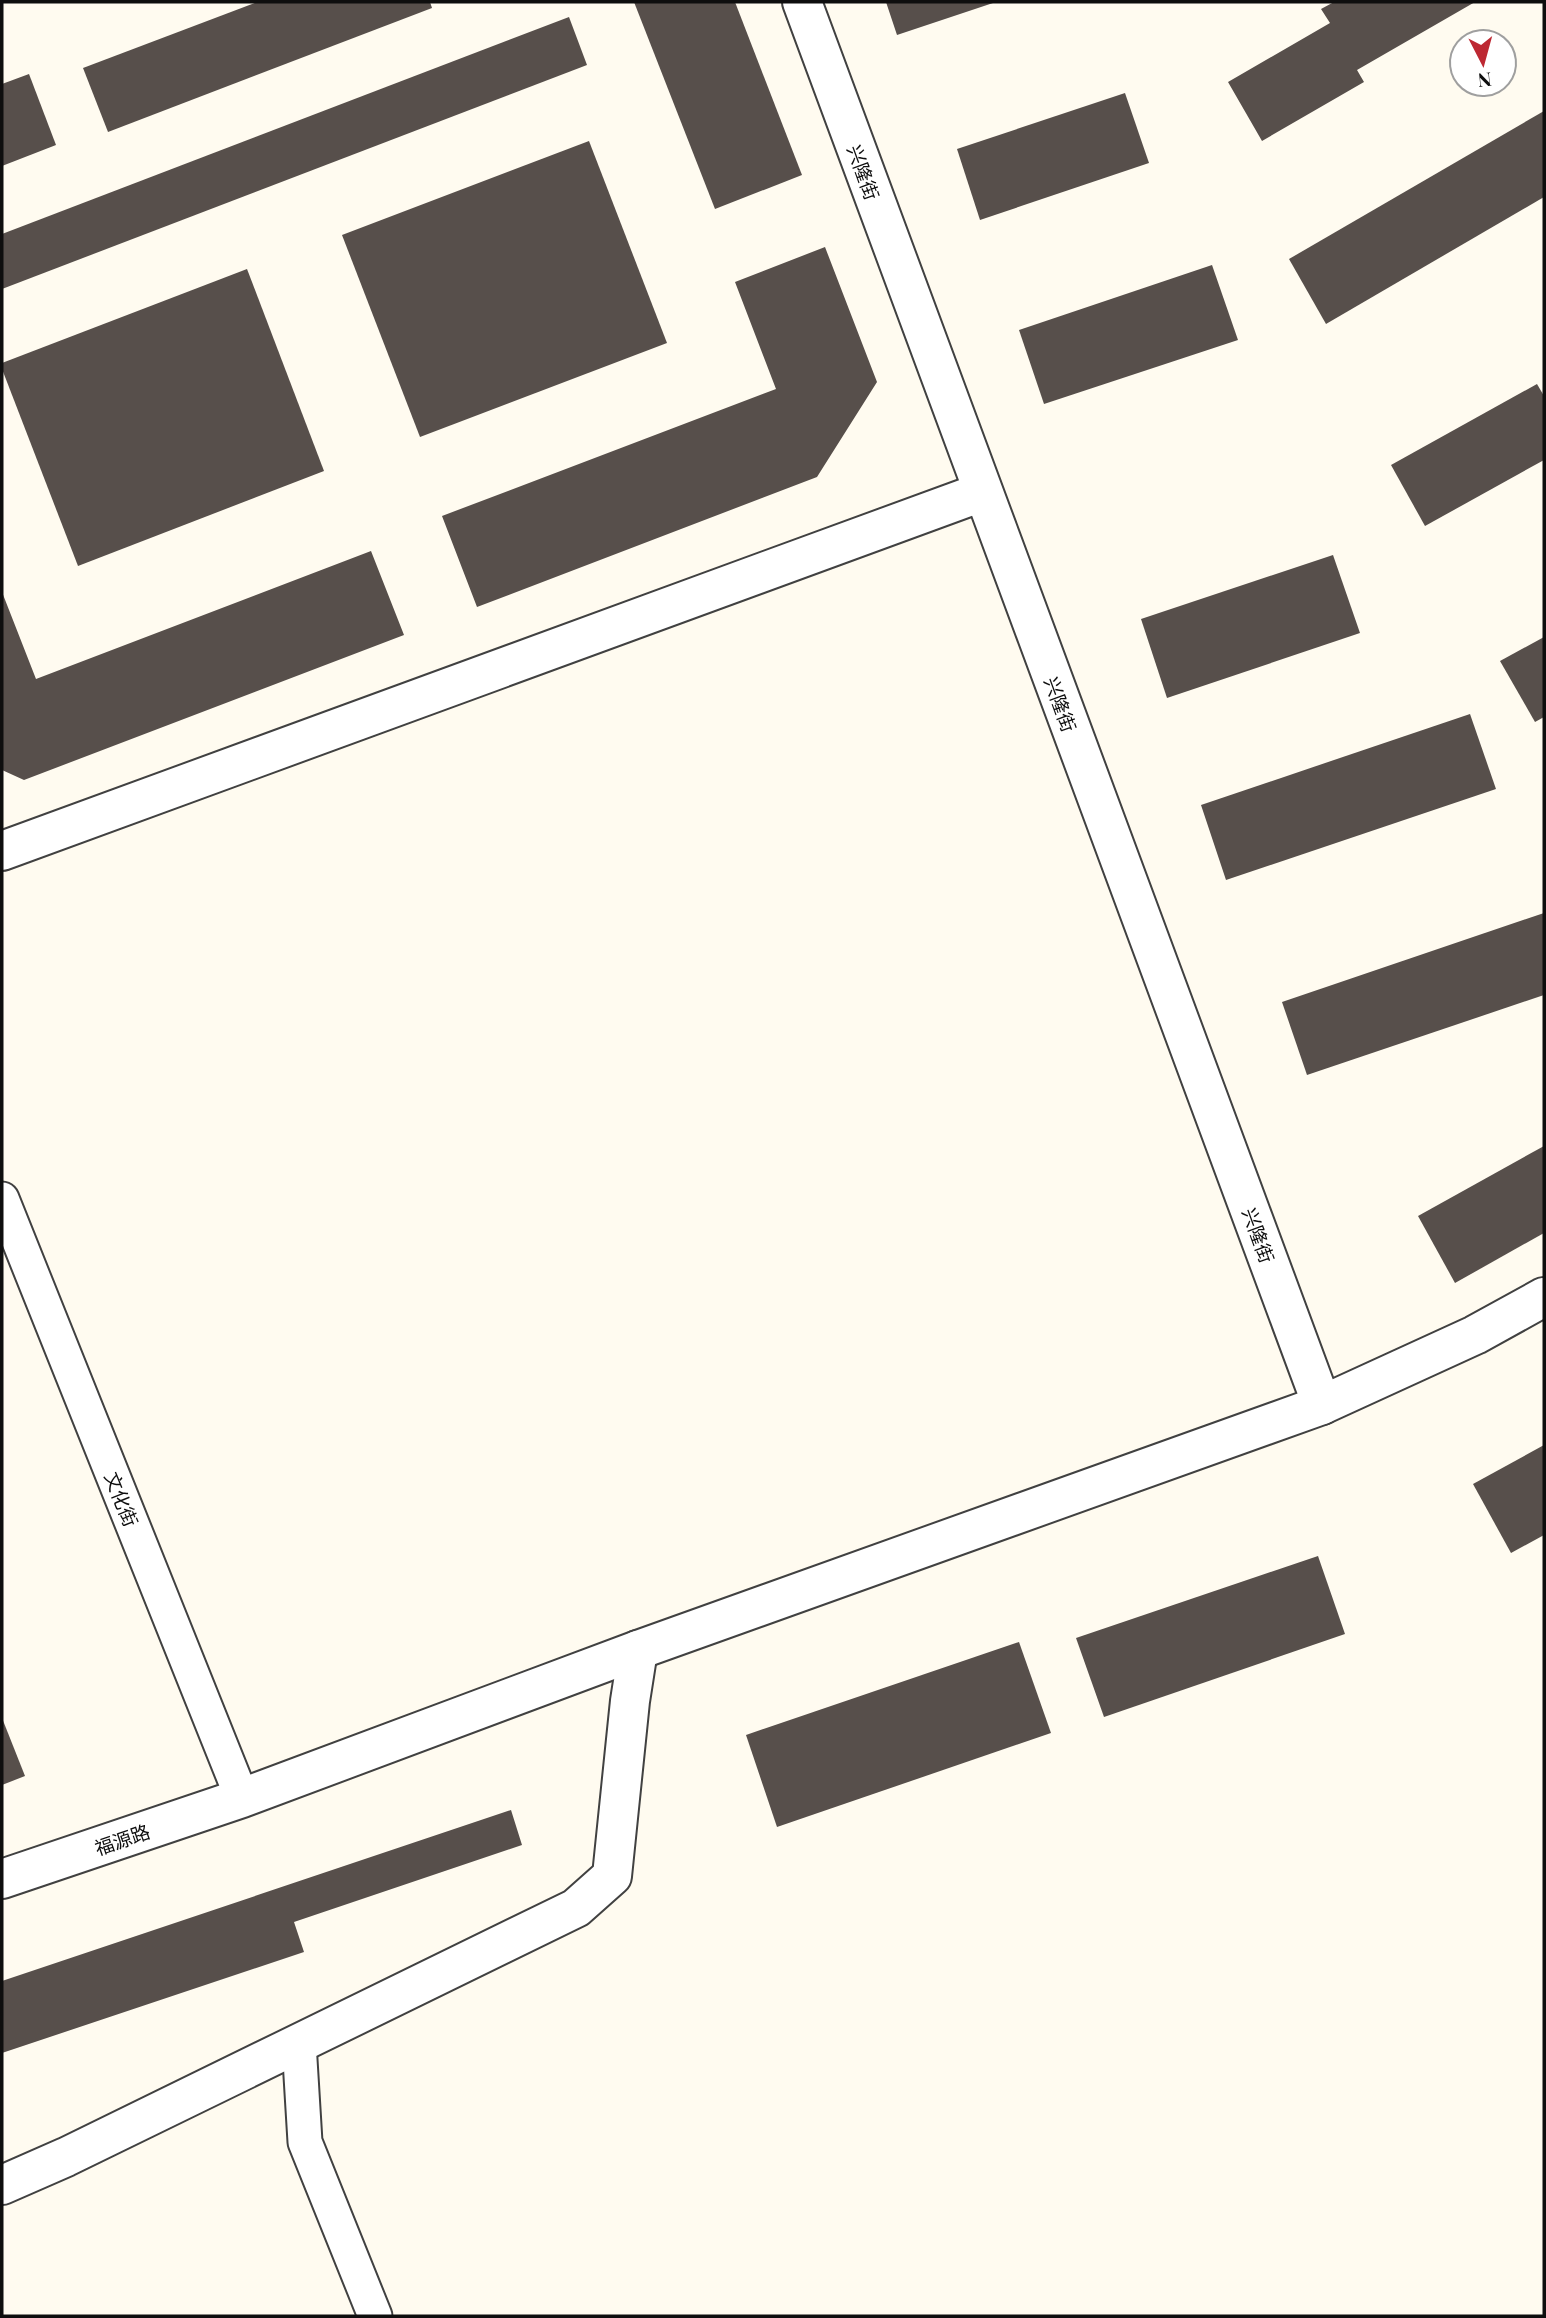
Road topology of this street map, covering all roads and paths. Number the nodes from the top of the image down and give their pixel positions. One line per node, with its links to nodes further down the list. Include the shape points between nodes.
1 (802, 2): 2 (street, 兴隆街)
2 (982, 492): 3 (street); 6 (street, 兴隆街)
3 (2, 851)
4 (2, 1199): 8 (street, 文化街)
5 (1544, 1297): 6 (street, 福源路, via 1475,1335)
6 (1322, 1405): 7 (street, 福源路)
7 (638, 1650): 8 (street, 福源路); 10 (street, via 612,1876 576,1908)
8 (242, 1798): 9 (street, 福源路)
9 (2, 1879)
10 (299, 2043): 11 (street); 12 (street, via 305,2142)
11 (2, 2185)
12 (375, 2316)

